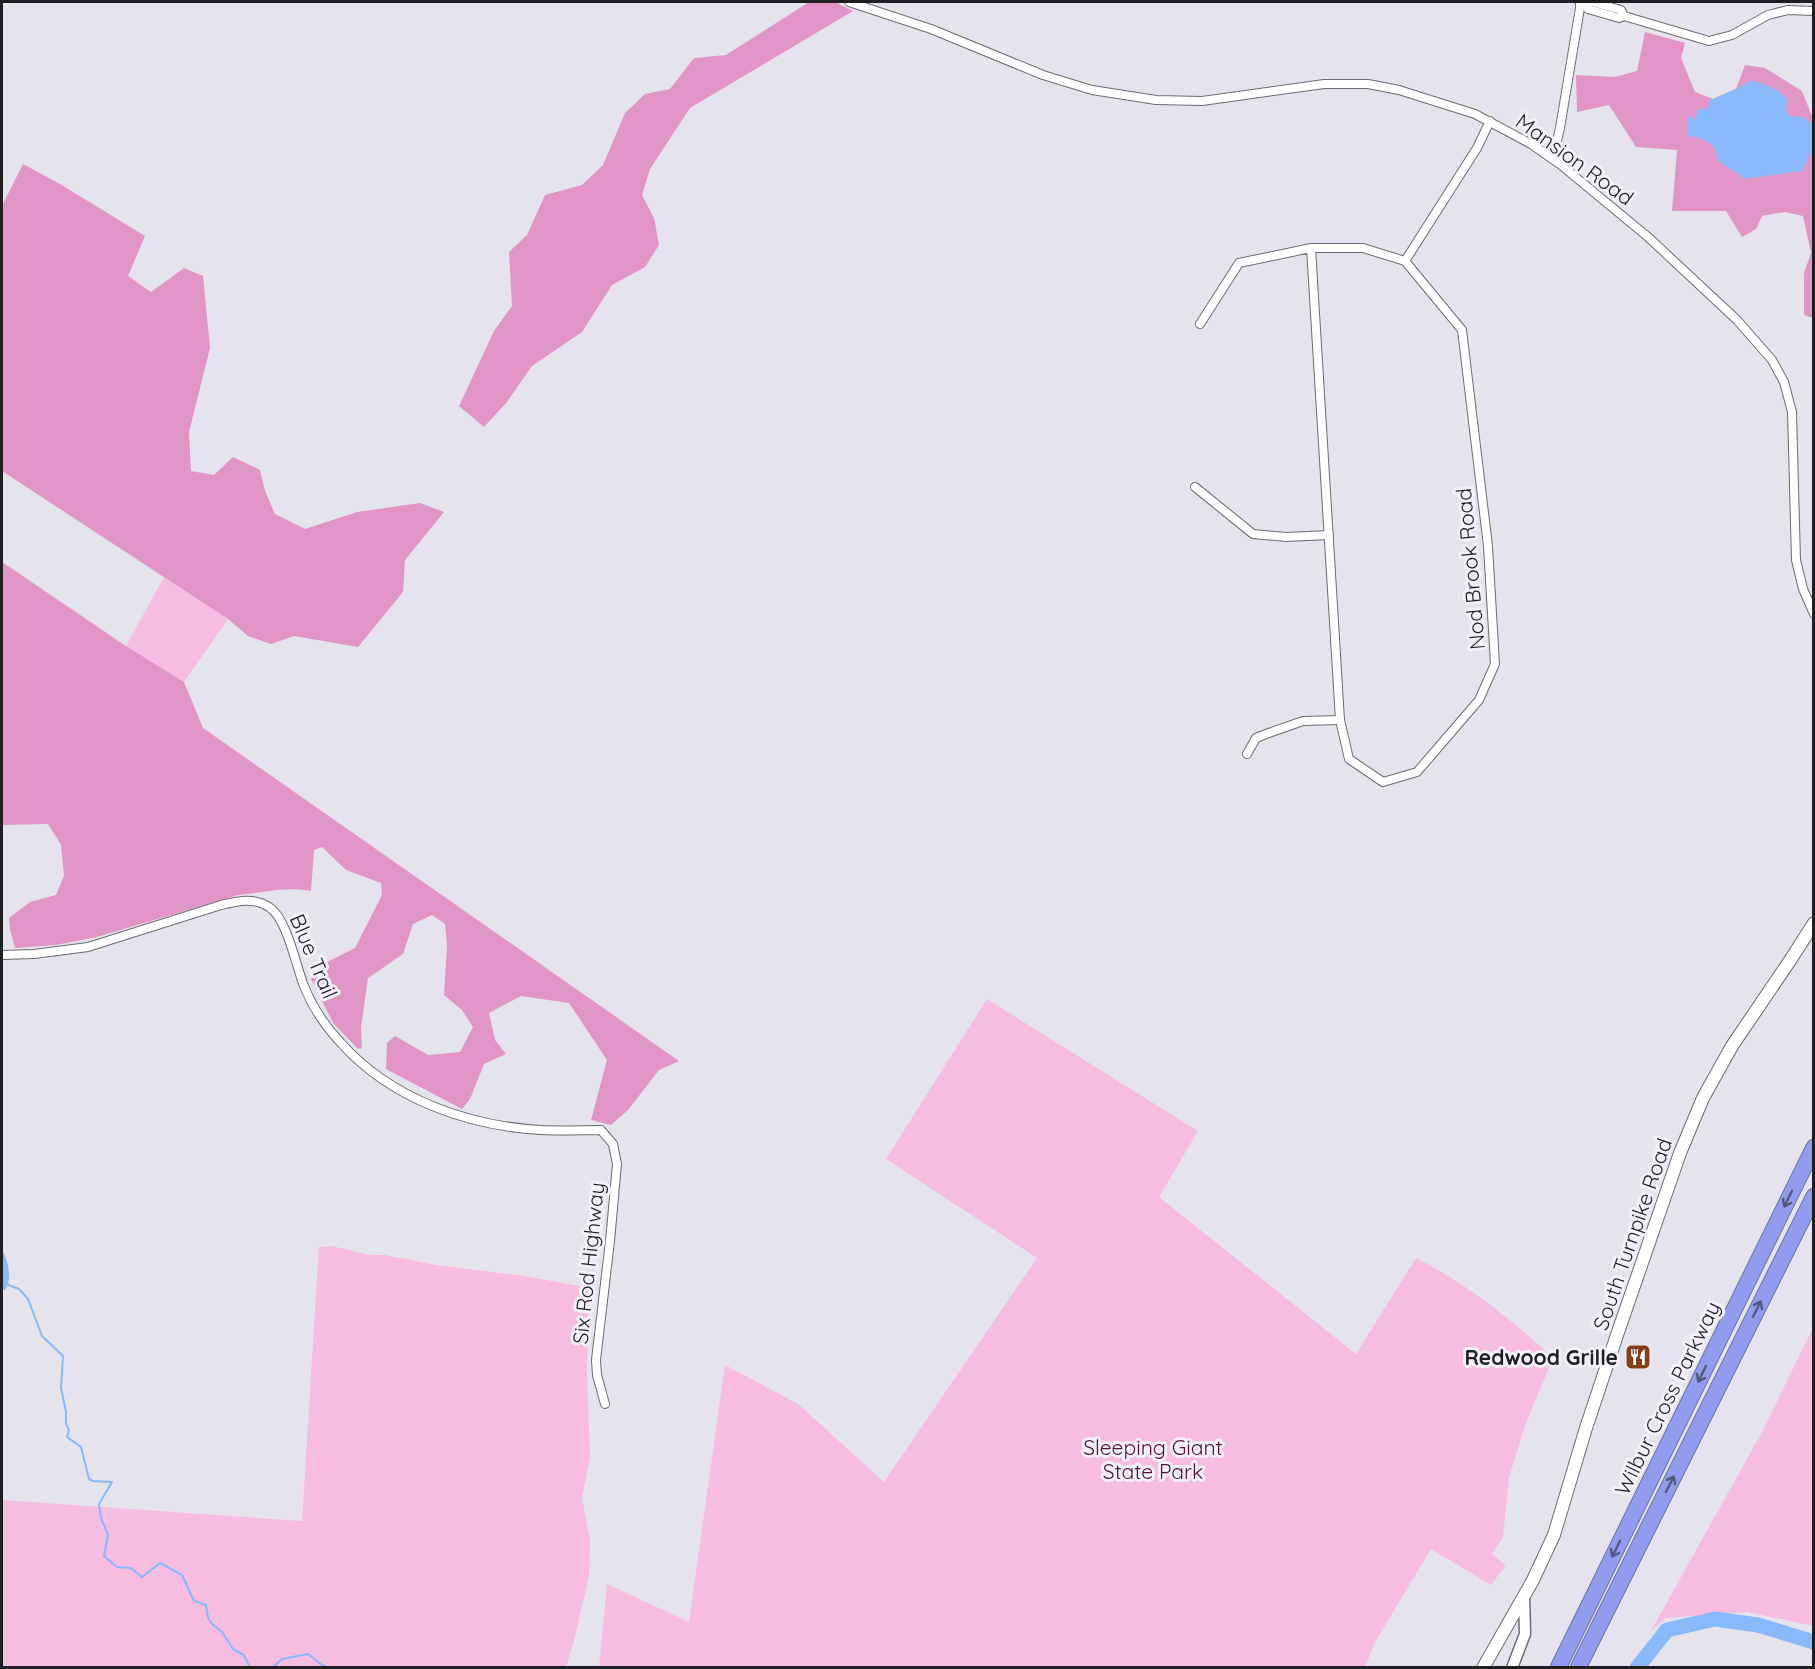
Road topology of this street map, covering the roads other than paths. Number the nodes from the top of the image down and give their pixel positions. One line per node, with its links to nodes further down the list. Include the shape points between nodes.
1 (849, 2): 4 (street, Mansion Road, via 932,29 1043,75 1112,94 1202,101 1357,83 1416,95)
2 (1586, 3): 3 (street, via 1621,10 1624,16 1709,41 1732,35 1768,15 1788,10); 5 (street, via 1557,141)
3 (1814, 11)
4 (1490, 121): 5 (street, Mansion Road); 7 (street)
5 (1548, 156): 11 (street, Mansion Road, via 1696,280 1757,341 1776,366 1792,412 1796,560)
6 (1311, 248): 7 (street, via 1363,248); 8 (street, via 1239,263); 10 (street, Nod Brook Road)
7 (1405, 261): 12 (street, Nod Brook Road, via 1462,330 1488,546 1495,664 1479,700 1417,772 1383,782 1349,759)
8 (1200, 324)
9 (1195, 487): 10 (street, via 1253,534)
10 (1329, 535): 12 (street, Nod Brook Road)
11 (1814, 614)
12 (1340, 720): 13 (street, via 1304,721 1256,738)
13 (1247, 754)
14 (1814, 923): 20 (main road, South Turnpike Road, via 1732,1046 1696,1115 1604,1373 1554,1535)
15 (2, 955): 16 (street, Blue Trail, via 88,947 221,906 255,901 276,913 304,988 330,1029 359,1060 393,1086 442,1110 490,1124 541,1130)
16 (601, 1130): 19 (street, Six Rod Highway, via 614,1144 617,1164 596,1360)
17 (1814, 1147): 23 (highway, Wilbur Cross Parkway, one-way to 23)
18 (1814, 1196): 24 (highway, Wilbur Cross Parkway, one-way to 18)
19 (605, 1404)
20 (1524, 1596): 21 (main road, South Turnpike Road); 22 (street, via 1525,1634)
21 (1482, 1668)
22 (1512, 1668)
23 (1558, 1668)
24 (1578, 1668)

